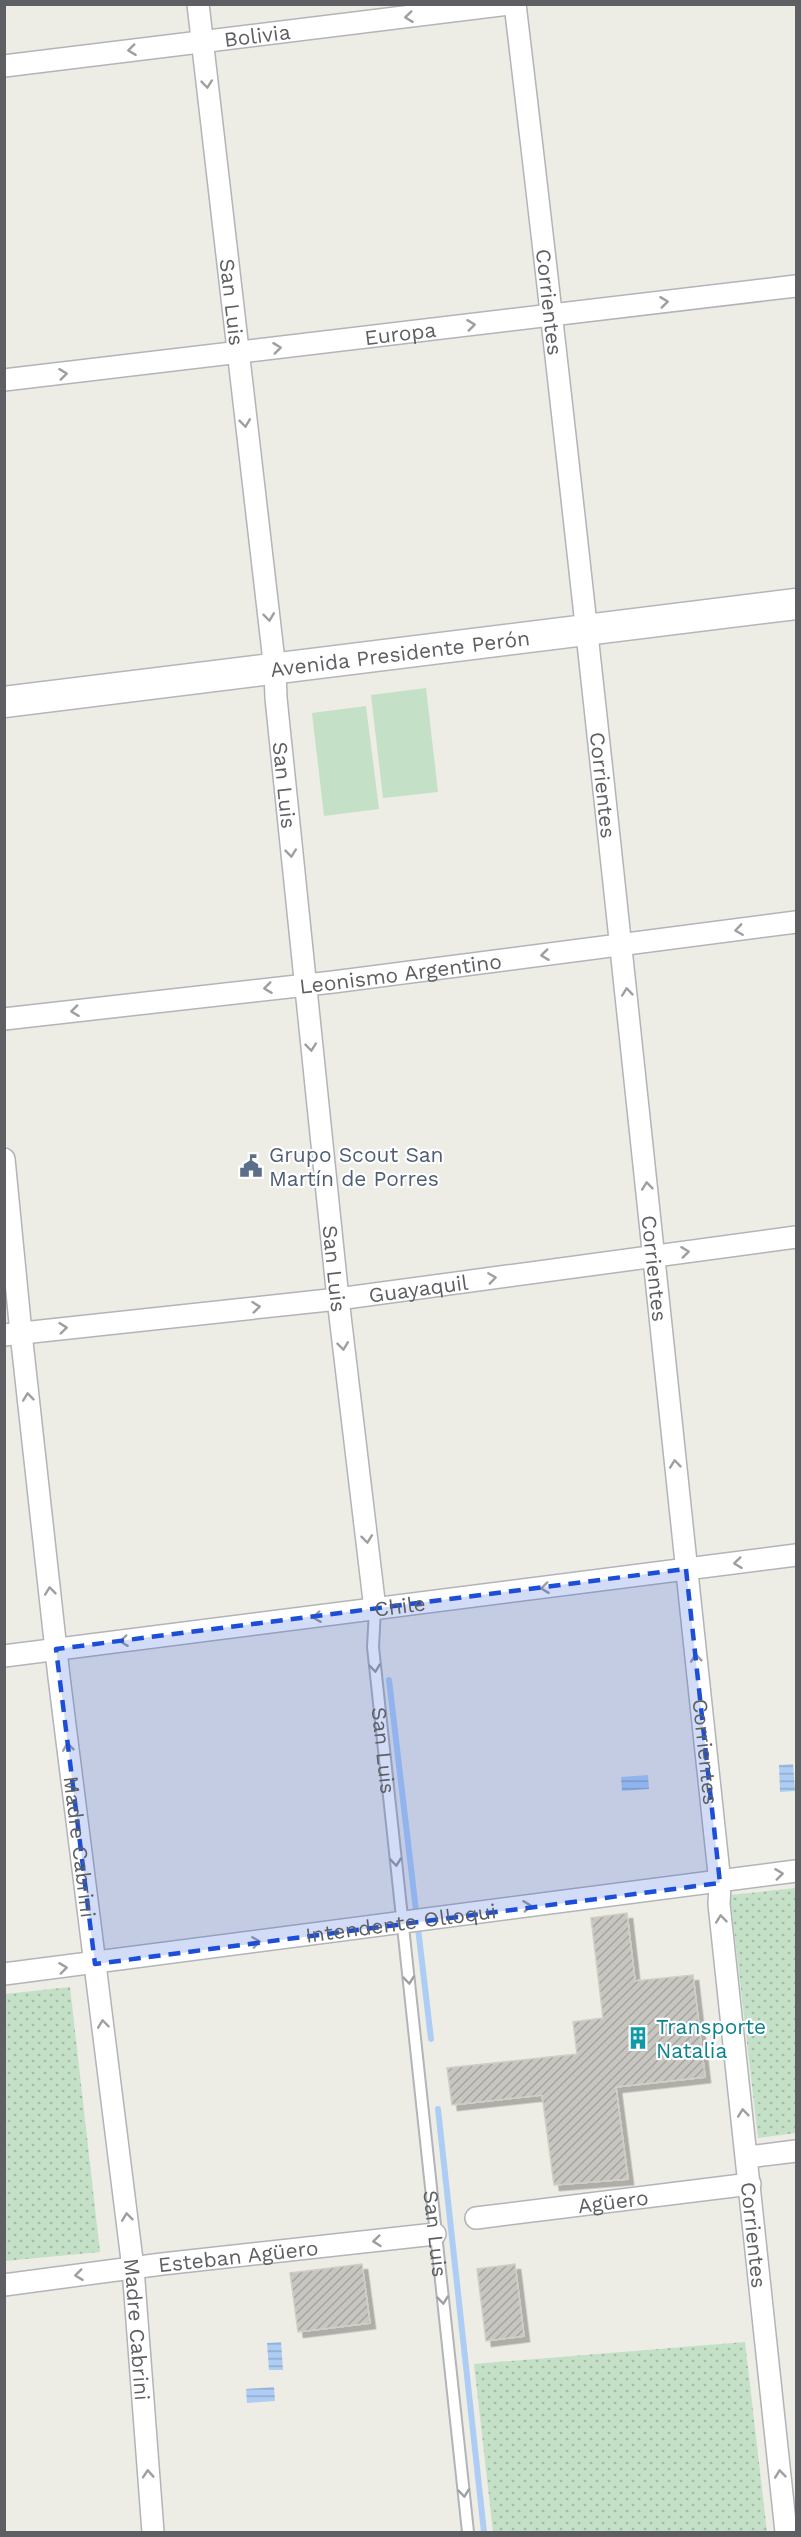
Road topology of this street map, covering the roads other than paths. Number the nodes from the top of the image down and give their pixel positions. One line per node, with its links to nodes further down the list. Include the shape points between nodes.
1 (198, 4): 4 (street, San Luis)
2 (509, 4): 4 (street, Bolivia, one-way to 4)
3 (515, 4): 7 (street, Corrientes)
4 (202, 42): 5 (street, Bolivia, one-way to 5); 8 (street, San Luis, one-way to 8)
5 (4, 66)
6 (796, 286): 7 (street, Europa, one-way to 6)
7 (552, 315): 8 (street, Europa, one-way to 7); 11 (street, Corrientes)
8 (237, 353): 9 (street, Europa, one-way to 8); 12 (street, San Luis, one-way to 12)
9 (4, 380)
10 (796, 604): 11 (main road, Avenida Presidente Perón)
11 (585, 630): 12 (main road, Avenida Presidente Perón); 15 (street, Corrientes)
12 (275, 670): 13 (main road, Avenida Presidente Perón); 16 (street, San Luis, one-way to 16)
13 (4, 702)
14 (796, 922): 15 (street, Leonismo Argentino, one-way to 15)
15 (622, 945): 16 (street, Leonismo Argentino, one-way to 16); 20 (street, Corrientes, one-way to 15)
16 (304, 984): 17 (street, Leonismo Argentino, one-way to 17); 21 (street, San Luis, one-way to 21)
17 (4, 1019)
18 (4, 1159): 22 (street, Madre Cabrini)
19 (796, 1237): 20 (street, Guayaquil, one-way to 19)
20 (654, 1256): 21 (street, Guayaquil, one-way to 20); 24 (street, Corrientes, one-way to 20)
21 (338, 1299): 22 (street, Guayaquil, one-way to 21); 25 (street, San Luis, one-way to 25)
22 (13, 1334): 26 (street, Madre Cabrini, one-way to 22)
23 (796, 1555): 24 (street, Chile, one-way to 24)
24 (686, 1569): 25 (street, Chile, one-way to 25); 29 (street, Corrientes, one-way to 24)
25 (375, 1610): 26 (street, Chile, one-way to 26); 30 (lane, San Luis, one-way to 30, via 373,1647)
26 (56, 1649): 27 (street, Chile); 31 (street, Madre Cabrini, one-way to 26)
27 (4, 1656)
28 (796, 1871): 29 (street, Intendente Olloqui, one-way to 28)
29 (720, 1883): 30 (street, Intendente Olloqui, one-way to 29); 34 (street, Corrientes, one-way to 29, via 719,1904)
30 (402, 1922): 31 (street, Intendente Olloqui, one-way to 30); 37 (lane, San Luis, one-way to 37)
31 (95, 1964): 32 (street, Intendente Olloqui, one-way to 31); 38 (street, Madre Cabrini, one-way to 31)
32 (4, 1974)
33 (796, 2151): 34 (street)
34 (748, 2157): 35 (street, Corrientes)
35 (750, 2184): 36 (street, Agüero); 42 (street, Corrientes, one-way to 35)
36 (476, 2218)
37 (435, 2234): 38 (street, Esteban Agüero, one-way to 38); 41 (lane, San Luis, one-way to 41)
38 (133, 2268): 39 (street, Esteban Agüero, one-way to 39); 40 (street, Madre Cabrini, one-way to 38)
39 (4, 2284)
40 (153, 2532)
41 (468, 2532)
42 (786, 2532)

